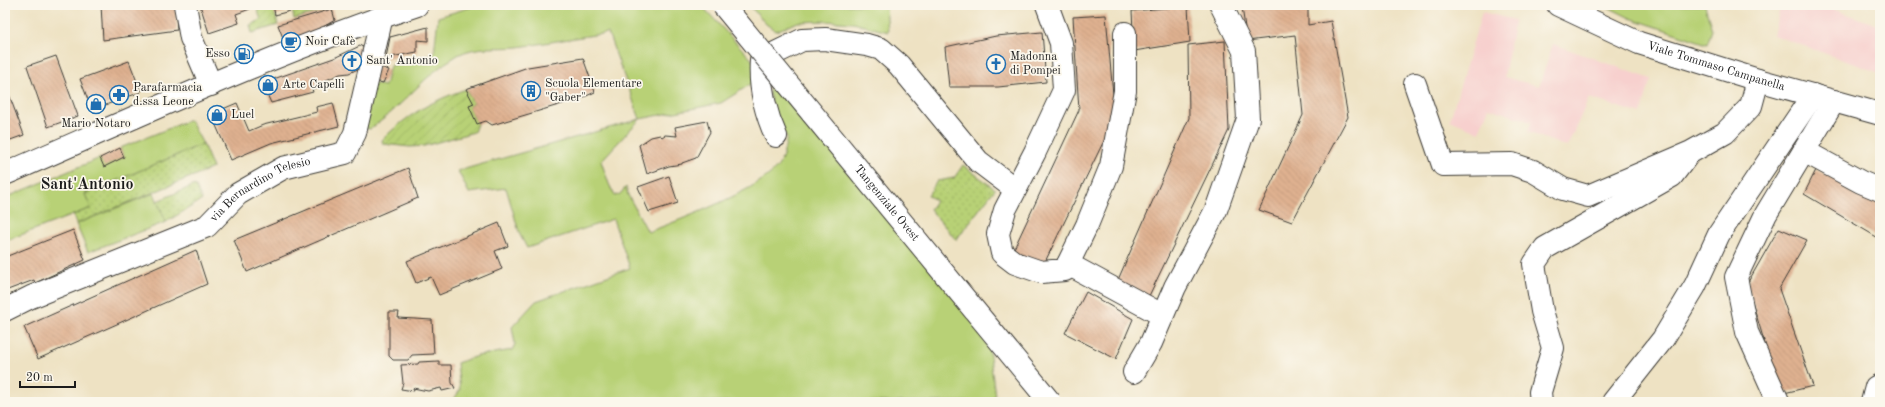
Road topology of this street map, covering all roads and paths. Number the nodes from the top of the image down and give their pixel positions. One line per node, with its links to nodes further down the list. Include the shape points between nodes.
1 (185, 5): 11 (main road, via 191,38)
2 (415, 5): 7 (main road)
3 (723, 5): 27 (main road, Tangenziale Ovest, bridge)
4 (1047, 5): 19 (main road, via 1061,44 1064,90)
5 (1221, 5): 23 (main road, via 1244,51 1248,120 1216,210)
6 (1558, 5): 9 (main road, Viale Tommaso Campanella, via 1639,43)
7 (380, 9): 11 (main road, via 315,43); 22 (main road, via Bernardino Telesio, via 355,133 345,153 283,168 238,194 207,226 30,297)
8 (1124, 33): 21 (main road, via 1125,91 1111,166)
9 (1758, 80): 12 (main road, Viale Tommaso Campanella); 17 (main road, via 1751,106 1725,133)
10 (1415, 84): 17 (main road, via 1443,165 1512,164 1533,171 1563,189 1588,196)
11 (211, 85): 18 (main road)
12 (1813, 95): 13 (main road, Viale Tommaso Campanella); 29 (main road, via 1719,234 1696,286 1662,339)
13 (1834, 101): 14 (main road, Viale Tommaso Campanella); 16 (main road)
14 (1880, 114)
15 (776, 136): 19 (main road, via 766,115 759,77 761,60 802,40 825,39 867,45 881,49 899,65 978,161)
16 (1804, 151): 20 (main road); 26 (main road, via 1766,214 1736,277 1747,332)
17 (1691, 152): 28 (main road, via 1672,176 1545,248 1534,264 1542,311 1553,348 1540,392)
18 (5, 174)
19 (1015, 189): 21 (main road, via 998,234 1002,253 1015,263 1041,272 1065,270)
20 (1880, 190)
21 (1068, 264): 23 (main road)
22 (5, 310)
23 (1162, 315): 24 (main road, via 1151,343)
24 (1134, 372)
25 (1880, 384): 30 (main road, via 1876,387)
26 (1778, 401)
27 (1050, 402)
28 (1541, 402)
29 (1613, 402)
30 (1872, 402)

